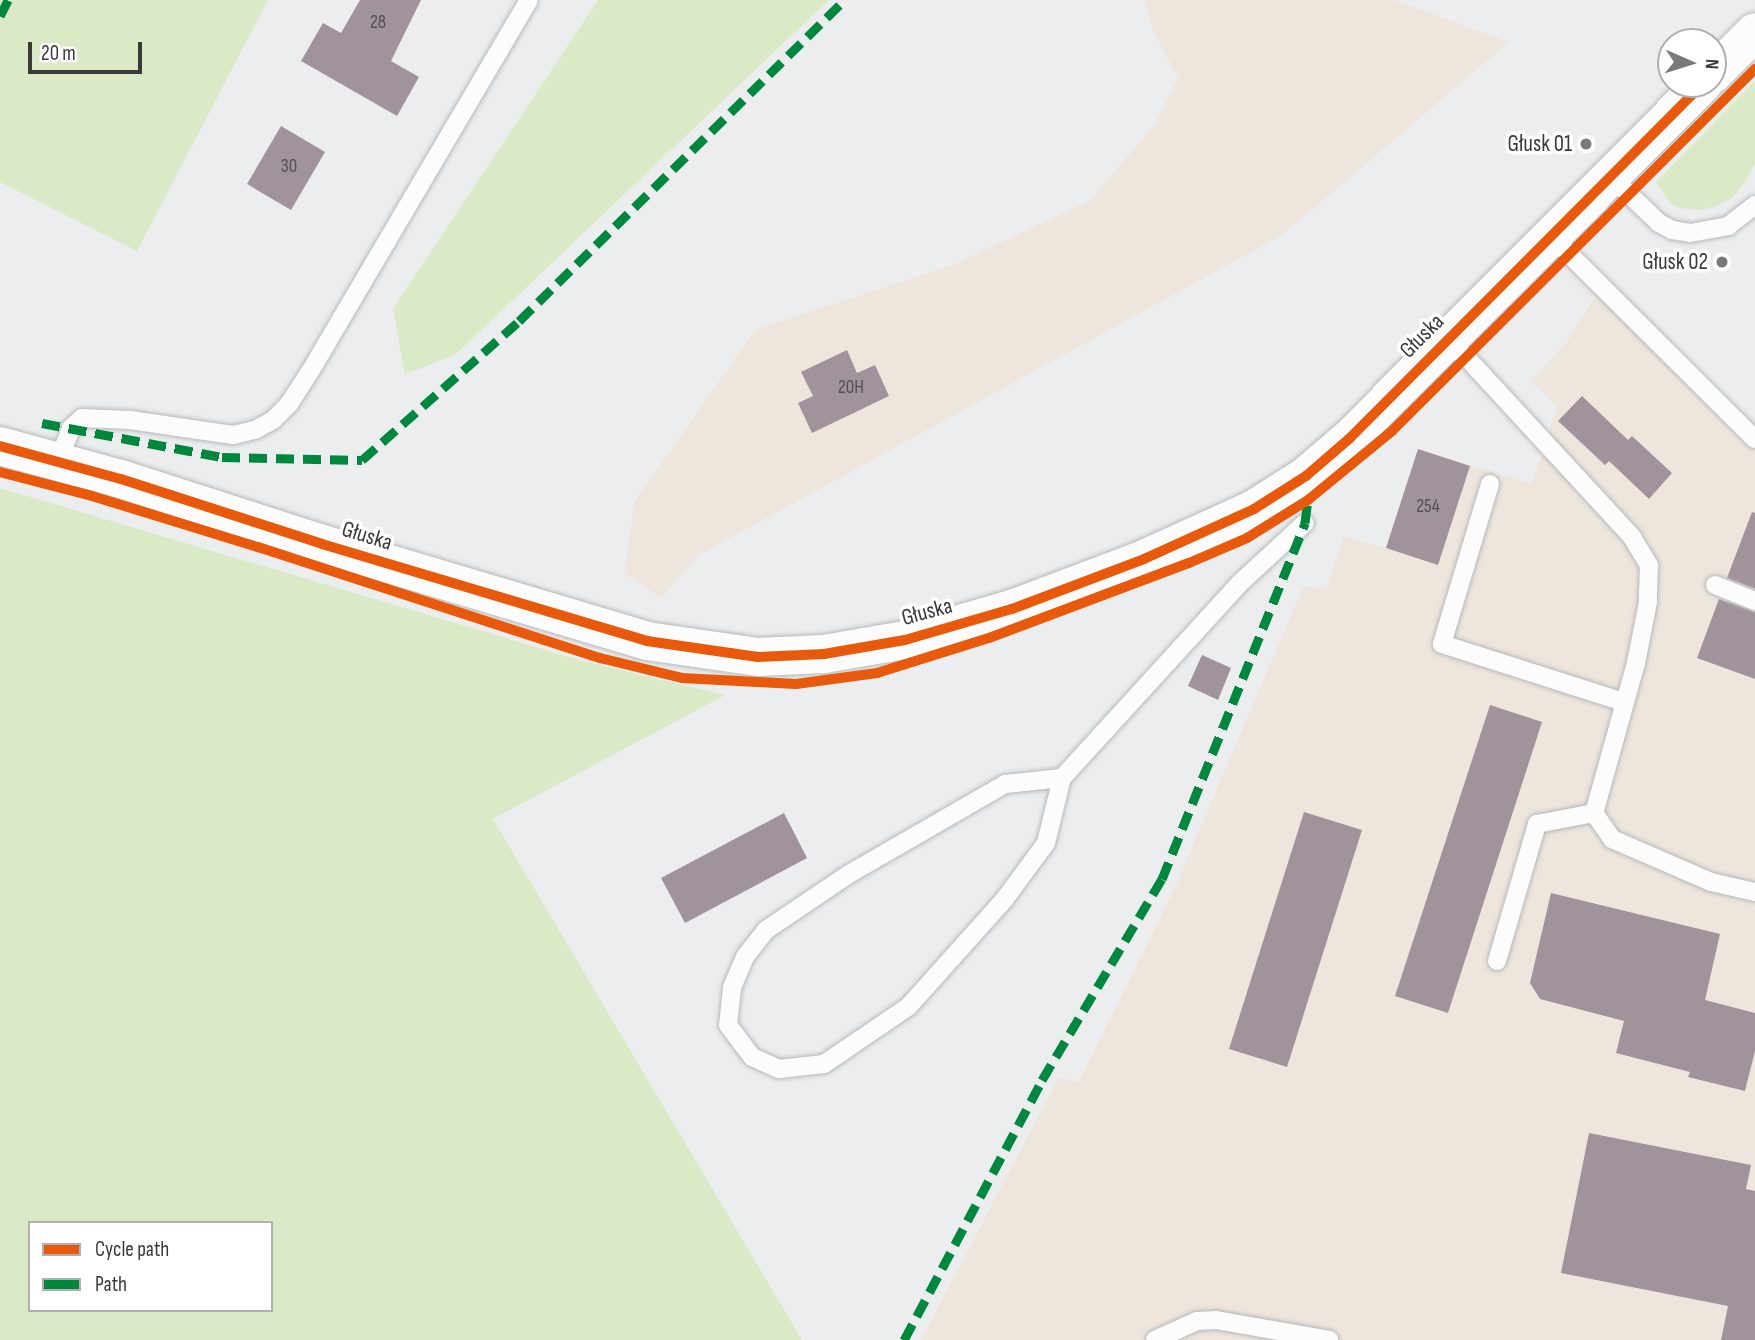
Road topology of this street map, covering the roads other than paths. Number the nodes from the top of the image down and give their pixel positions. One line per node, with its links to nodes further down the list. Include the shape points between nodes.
1 (529, 0): 11 (lane, via 311,370 273,420 233,435 130,419 82,418 71,428)
2 (1755, 32): 3 (street)
3 (1727, 60)
4 (1689, 98): 5 (street, Głuska)
5 (1610, 176): 6 (lane, via 1672,230 1690,233 1728,226); 7 (street, Głuska)
6 (1755, 205)
7 (1552, 237): 8 (street, Głuska); 9 (lane)
8 (1447, 342): 11 (street, Głuska, via 1320,466 1244,515 1082,584 983,618 885,644 812,654 741,656 647,641); 16 (lane, via 1632,537 1649,565 1648,602)
9 (1755, 439)
10 (0, 446): 11 (street, Głuska)
11 (58, 461)
12 (1490, 484): 16 (lane, via 1442,644)
13 (1305, 523): 17 (lane, via 1240,583)
14 (1715, 585): 15 (lane)
15 (1755, 601)
16 (1624, 702): 18 (lane)
17 (1062, 778): 17 (lane, via 1046,843 1004,900 908,1007 824,1064 779,1069 752,1057 728,1026 732,988 745,957 766,930 849,874 1005,784)
18 (1594, 813): 19 (lane, via 1612,839 1711,882); 20 (lane, via 1537,824)
19 (1755, 892)
20 (1497, 961)
21 (1155, 1340): 22 (lane, via 1197,1321 1216,1320)
22 (1329, 1340)

